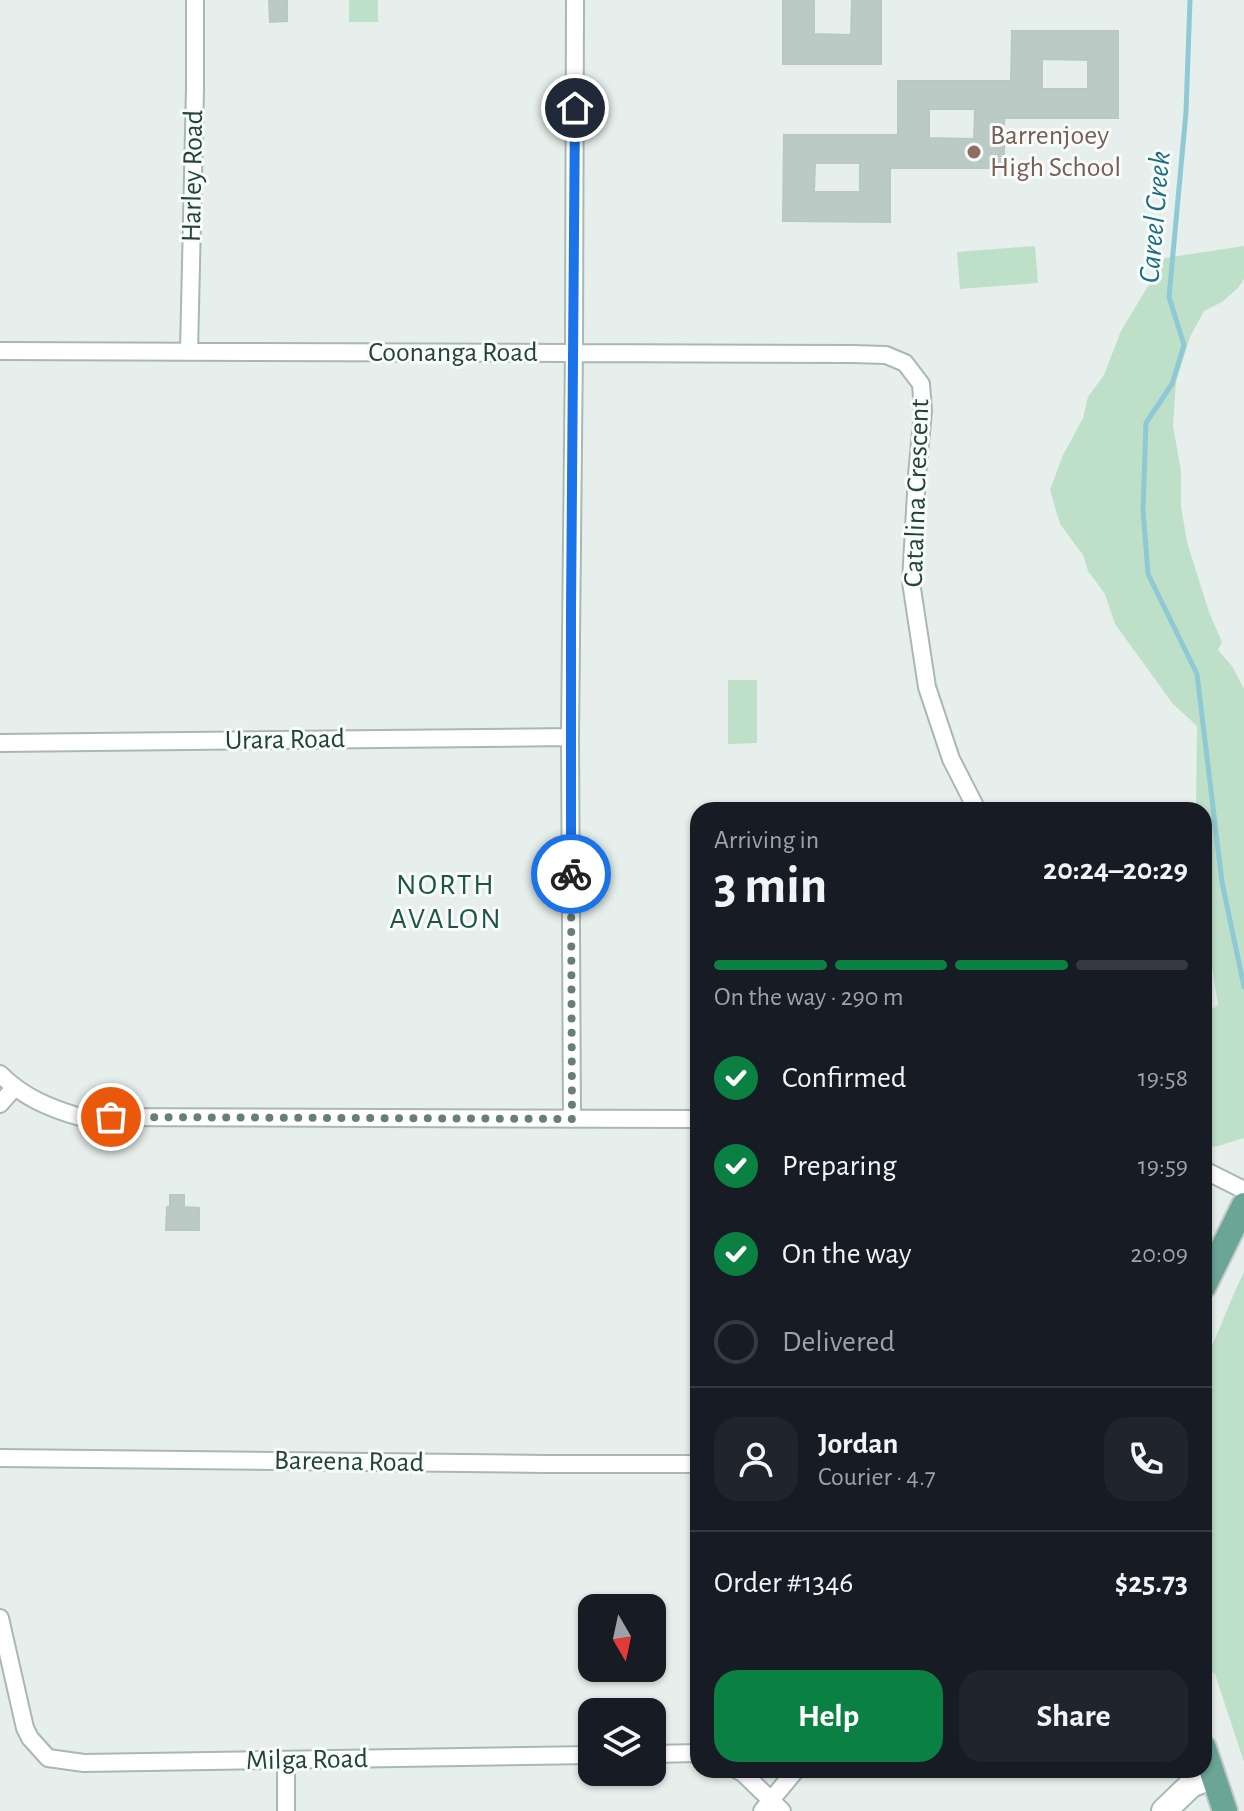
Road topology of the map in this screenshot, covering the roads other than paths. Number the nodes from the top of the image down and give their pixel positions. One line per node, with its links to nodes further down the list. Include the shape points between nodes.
1 (195, 0): 4 (street, Harley Road)
2 (575, 0): 5 (street)
3 (0, 351): 4 (street, Coonanga Road)
4 (189, 352): 5 (street, Coonanga Road)
5 (574, 354): 6 (street, Coonanga Road, via 852,354 886,355); 7 (street)
6 (905, 363): 9 (street, Catalina Crescent, via 921,384 923,411 911,582 927,687 951,759)
7 (570, 737): 8 (street, Urara Road); 13 (street)
8 (0, 743)
9 (973, 802)
10 (0, 1074): 11 (street)
11 (14, 1088): 12 (street); 13 (street, via 53,1110 80,1117)
12 (0, 1104)
13 (572, 1119): 14 (street)
14 (690, 1119)
15 (1212, 1174): 16 (street)
16 (1244, 1190)
17 (1244, 1205): 18 (main road)
18 (1212, 1270)
19 (0, 1458): 20 (street, Bareena Road)
20 (690, 1464)
21 (0, 1618): 25 (street, Milga Road, via 30,1738 48,1758 84,1763)
22 (690, 1753): 23 (street)
23 (666, 1754)
24 (578, 1755): 25 (street, Milga Road)
25 (286, 1761): 32 (street)
26 (1212, 1773): 27 (main road)
27 (1213, 1776): 34 (main road)
28 (747, 1778): 31 (street)
29 (791, 1778): 31 (street)
30 (1208, 1778): 33 (main road, via 1191,1785)
31 (771, 1808)
32 (286, 1811)
33 (1164, 1811)
34 (1225, 1811)

